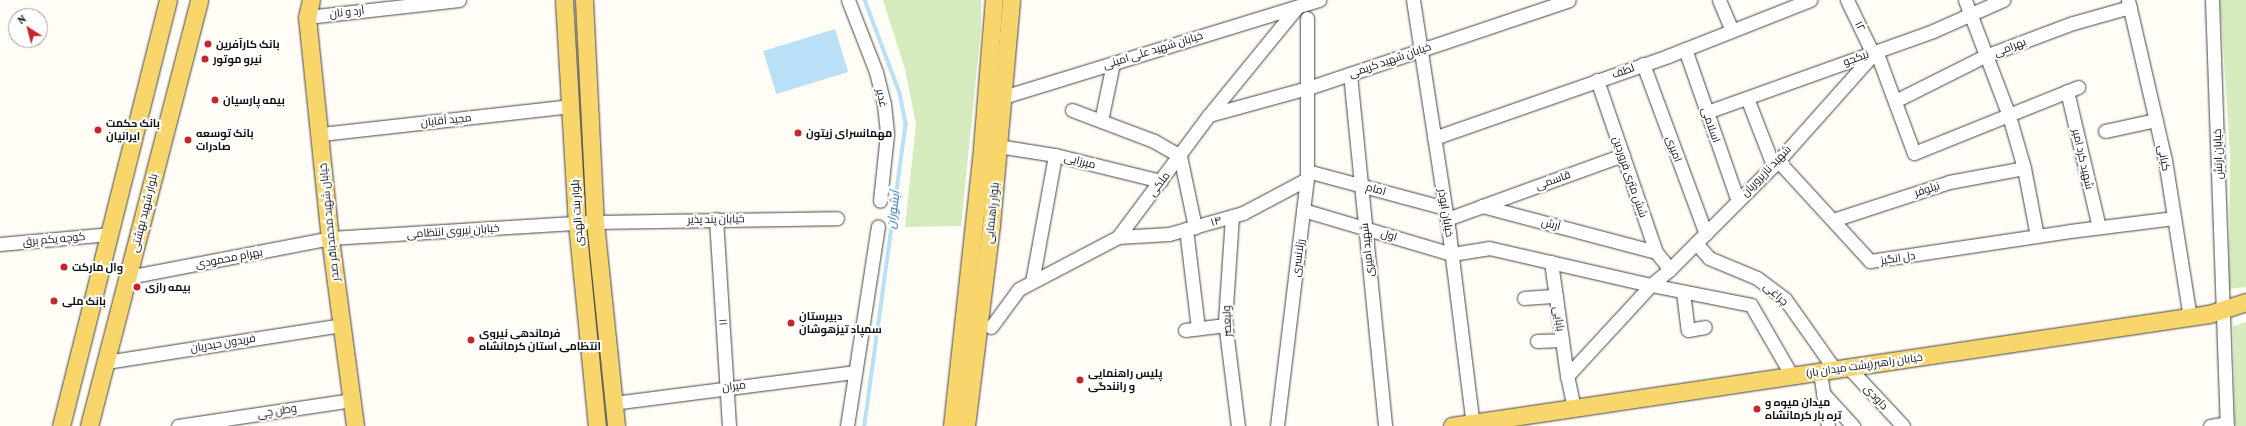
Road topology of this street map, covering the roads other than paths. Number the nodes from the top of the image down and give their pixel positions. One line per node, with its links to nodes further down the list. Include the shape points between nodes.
1 (161, 0): 26 (main road)
2 (168, 0): 26 (main road)
3 (199, 0): 87 (main road, بلوار شهید بهشتی)
4 (300, 0): 24 (main road, خیابان شهید محمدباقر صدر, via 301,8)
5 (310, 0): 24 (main road, خیابان شهید محمدباقر صدر)
6 (459, 0): 24 (street, آرد و نان)
7 (564, 0): 41 (main road, بلوار بنت الهدی)
8 (584, 0): 70 (main road, بلوار بنت الهدی)
9 (848, 0): 60 (street, غدیر, via 876,72 884,104 887,134)
10 (994, 0): 37 (main road, بلوار راهنمایی)
11 (1011, 0): 38 (main road, بلوار راهنمایی)
12 (1319, 0): 22 (street, خیابان شهید علی امینی)
13 (1413, 0): 28 (street, خیابان ابوذر)
14 (1569, 0): 28 (street, خیابان شهید کریمی)
15 (1719, 0): 27 (street)
16 (1810, 0): 27 (street, لطف)
17 (1847, 0): 30 (street, ۱۲)
18 (1965, 0): 23 (street)
19 (2003, 0): 23 (street, نیکجو)
20 (2212, 0): 94 (street, خیابان ارتش)
21 (2129, 4): 31 (street, بهرامی); 46 (street, کیانی)
22 (1297, 6): 32 (street, خیابان شهید علی امینی); 44 (street, ملکی)
23 (1970, 14): 30 (street, نیکجو); 31 (street)
24 (307, 17): 49 (main road, خیابان شهید محمدباقر صدر)
25 (1307, 18): 36 (street, رزلانسری)
26 (163, 20): 76 (main road)
27 (1732, 30): 29 (street, لطف)
28 (1421, 49): 34 (street, خیابان شهید کریمی); 50 (street, خیابان ابوذر)
29 (1685, 49): 33 (street, لطف); 43 (street, اسلامی)
30 (1874, 52): 39 (street, نیکجو); 40 (street); 55 (street, شهید نازپروریان)
31 (1985, 56): 40 (street, بهرامی); 45 (street)
32 (1114, 63): 38 (street, خیابان شهید علی امینی); 47 (street)
33 (1642, 64): 35 (street, لطف); 77 (street, امیری)
34 (1350, 74): 36 (street, خیابان شهید کریمی); 59 (street, شهید امیری)
35 (1597, 80): 50 (street, لطف); 53 (street, شش متری فروردین)
36 (1308, 88): 44 (street, خیابان شهید کریمی); 57 (street, رزلانسری)
37 (986, 97): 38 (street, خیابان شهید علی امینی); 123 (main road, بلوار راهنمایی)
38 (1003, 97): 51 (main road, بلوار راهنمایی)
39 (1747, 98): 43 (street, نیکجو); 55 (street)
40 (1895, 101): 45 (street, via 1911,151 1914,153)
41 (571, 106): 49 (street, مجید آقایان); 71 (main road, بلوار بنت الهدی)
42 (1072, 110): 47 (street)
43 (1707, 112): 61 (street, اسلامی)
44 (1209, 115): 54 (street, ملکی)
45 (2009, 116): 56 (street); 73 (street, شهید کرد امیر, via 2072,89)
46 (2156, 120): 48 (street); 67 (street, کیانی)
47 (1101, 121): 54 (street, via 1154,141)
48 (2105, 131)
49 (321, 134): 80 (main road, خیابان شهید محمدباقر صدر)
50 (1434, 138): 64 (street, خیابان ابوذر)
51 (998, 146): 52 (street, میرزایی); 124 (main road, بلوار راهنمایی)
52 (1055, 155): 58 (street, میرزایی); 88 (street)
53 (1623, 155): 62 (street, قاسمی); 83 (street, شش متری فروردین)
54 (1180, 156): 58 (street, ملکی); 74 (street)
55 (1775, 163): 61 (street, شهید نازپروریان); 69 (street, دل انگیز)
56 (2024, 168): 69 (street, نیلوفر, via 1949,182); 78 (street)
57 (1307, 175): 59 (street, امام); 63 (street, رزلانسری); 65 (street, ۱۴, via 1243,213)
58 (1161, 181): 79 (street, ملکی)
59 (1361, 185): 64 (street, امام); 75 (street, شهید امیری)
60 (880, 201)
61 (1738, 201): 77 (street, شهید نازپروریان)
62 (1482, 206): 64 (street); 83 (street, آرش)
63 (1303, 210): 75 (street, اول); 126 (street, رزلانسری)
64 (1446, 213): 84 (street, خیابان ابوذر)
65 (1232, 216): 74 (street, ۱۴); 98 (street, ولیعصر)
66 (837, 218): 68 (street, خیابان پند پذیر)
67 (2174, 218): 73 (street, دل انگیز); 96 (street, کیانی)
68 (716, 219): 70 (street, خیابان پند پذیر); 108 (street, ۱۱)
69 (1833, 220): 78 (street, دل انگیز, via 1870,261 1876,262)
70 (595, 222): 71 (street, خیابان پند پذیر); 111 (main road, بلوار بنت الهدی)
71 (577, 223): 80 (street, خیابان نیروی انتظامی); 119 (main road, بلوار بنت الهدی)
72 (878, 226): 105 (street)
73 (2099, 227): 78 (street, دل انگیز)
74 (1190, 228): 79 (street, ۱۴, via 1169,234); 98 (street, via 1192,329)
75 (1365, 228): 84 (street, اول); 127 (street, شهید امیری)
76 (109, 234): 82 (street, کوچه یکم برق); 115 (main road)
77 (1706, 234): 81 (street, شهید نازپروریان)
78 (2037, 236)
79 (1118, 237): 88 (street, ملکی)
80 (330, 238): 87 (street, بهرام محمودی); 97 (main road, خیابان شهید محمدباقر صدر)
81 (1696, 243): 86 (street, شهید نازپروریان); 104 (street, چراغی, via 1709,258 1757,278 1785,299)
82 (0, 244)
83 (1656, 252): 86 (street, شش متری فروردین)
84 (1452, 254): 85 (street, via 1489,248); 113 (street, خیابان ابوذر)
85 (1551, 262): 89 (street); 91 (street, بابایی)
86 (1670, 270): 89 (street, شهید نازپروریان)
87 (128, 277): 103 (main road, بلوار شهید بهشتی)
88 (1032, 282): 100 (street, ملکی, via 1019,289)
89 (1651, 285): 90 (street); 106 (street, شهید نازپروریان)
90 (1683, 292): 99 (street, via 1688,330); 107 (street, via 1751,305)
91 (1556, 296): 92 (street); 101 (street, بابایی)
92 (1524, 298)
93 (2246, 302): 94 (main road)
94 (2218, 314): 95 (main road); 96 (main road, خیابان راهبر(پشت میدان بار)); 114 (street, خیابان ارتش)
95 (2246, 314)
96 (2190, 317): 104 (main road, خیابان راهبر(پشت میدان بار))
97 (341, 325): 103 (street, فریدون حیدریان); 110 (main road, خیابان شهید محمدباقر صدر)
98 (1226, 325): 125 (street, ولیعصر)
99 (1705, 326)
100 (991, 327)
101 (1562, 340): 102 (street); 106 (street, بابایی)
102 (1537, 341)
103 (106, 362): 116 (main road, بلوار شهید بهشتی)
104 (1835, 370): 107 (main road, خیابان راهبر(پشت میدان بار)); 109 (street); 131 (street, داودی)
105 (855, 372): 108 (street, میران); 122 (street)
106 (1567, 376): 112 (street)
107 (1792, 376): 112 (main road, خیابان راهبر(پشت میدان بار))
108 (727, 387): 111 (street, میران); 121 (street, ۱۱)
109 (1823, 393): 129 (street); 130 (street)
110 (352, 400): 117 (street, وطن چی); 118 (main road, خیابان شهید محمدباقر صدر)
111 (613, 403): 120 (main road, بلوار بنت الهدی)
112 (1574, 408): 113 (main road, خیابان راهبر(پشت میدان بار))
113 (1473, 424): 128 (main road, خیابان راهبر(پشت میدان بار))
114 (2227, 424): 132 (street)
115 (61, 426)
116 (89, 426)
117 (178, 426)
118 (355, 426)
119 (597, 426)
120 (616, 426)
121 (729, 426)
122 (847, 426)
123 (952, 426)
124 (966, 426)
125 (1238, 426)
126 (1277, 426)
127 (1385, 426)
128 (1452, 426)
129 (1828, 426)
130 (1853, 426)
131 (1903, 426)
132 (2210, 426)

